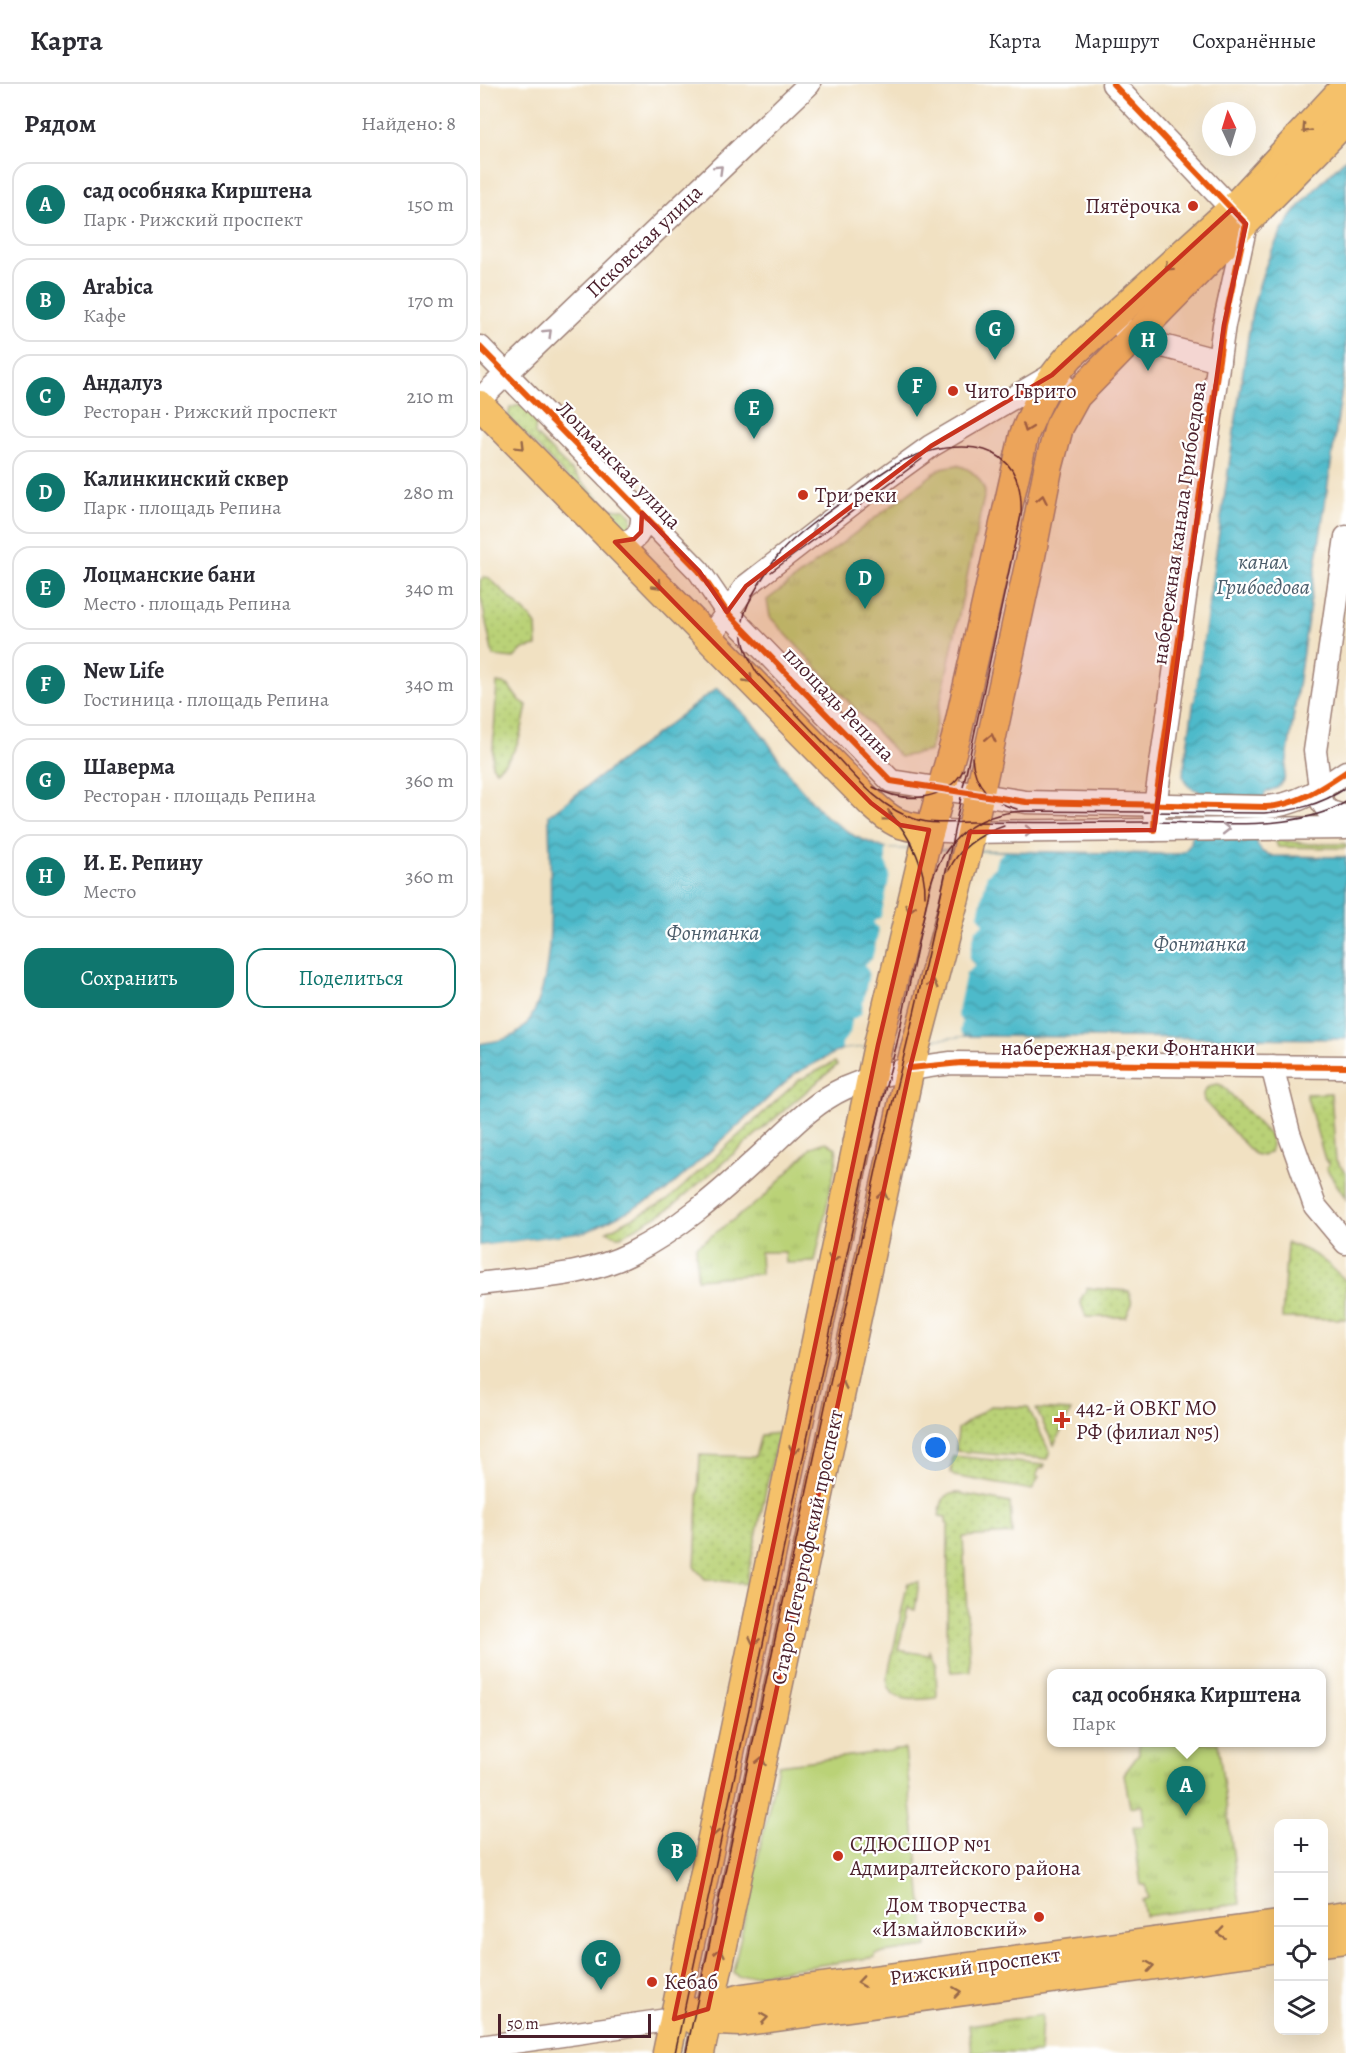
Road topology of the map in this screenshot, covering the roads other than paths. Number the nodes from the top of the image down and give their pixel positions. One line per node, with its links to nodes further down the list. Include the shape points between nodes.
1 (809, 84): 10 (street, Псковская улица, one-way to 1)
2 (1113, 84): 5 (street)
3 (1346, 86): 5 (main road, one-way to 5)
4 (1346, 120): 5 (main road)
5 (1239, 216): 6 (main road, one-way to 6); 7 (main road); 9 (street, набережная канала Грибоедова)
6 (1113, 318): 7 (street); 11 (main road)
7 (1133, 338): 9 (street); 12 (main road)
8 (480, 347): 10 (street, Лоцманская улица)
9 (1220, 361): 24 (street, набережная канала Грибоедова)
10 (506, 374): 13 (street, Псковская улица); 15 (street, Лоцманская улица)
11 (1052, 375): 12 (street); 18 (street, one-way to 18, via 931,446 870,490 746,586); 21 (main road, one-way to 21, via 1024,435)
12 (1076, 396): 23 (main road, one-way to 12, via 1048,469 1059,427)
13 (480, 399)
14 (480, 405): 17 (main road, one-way to 17)
15 (642, 513): 17 (street, via 640,532 625,543); 18 (street, Лоцманская улица, via 699,571)
16 (1346, 537): 22 (street, via 1315,751)
17 (615, 542): 19 (main road, one-way to 19)
18 (728, 612): 19 (street); 21 (street, площадь Репина, via 891,781)
19 (709, 638): 27 (main road, one-way to 27, via 877,809)
20 (1346, 772): 22 (street)
21 (941, 789): 23 (street, площадь Репина); 27 (main road)
22 (1320, 790): 24 (street, via 1286,804 1266,807); 25 (street, via 1328,811)
23 (978, 795): 24 (street, via 1026,802); 28 (main road)
24 (1155, 806): 26 (street, набережная канала Грибоедова)
25 (1345, 818): 26 (street, one-way to 25, via 1305,828)
26 (1154, 830): 28 (street, one-way to 26)
27 (927, 840): 28 (street); 32 (main road, Старо-Петергофский проспект, one-way to 32)
28 (968, 842): 31 (main road, Старо-Петергофский проспект, one-way to 28)
29 (1272, 1065): 30 (street, набережная реки Фонтанки); 31 (street, набережная реки Фонтанки, via 961,1063); 33 (street, via 1289,1133 1315,1206)
30 (1346, 1067)
31 (910, 1068): 32 (street, набережная реки Фонтанки); 41 (main road, Старо-Петергофский проспект, one-way to 31)
32 (871, 1079): 34 (street, набережная реки Фонтанки, via 822,1101 718,1195 630,1254 585,1270); 42 (main road, Старо-Петергофский проспект, one-way to 42)
33 (1346, 1242)
34 (480, 1284)
35 (1346, 1916): 36 (main road)
36 (1328, 1918)
37 (1274, 1926): 41 (main road, Рижский проспект, one-way to 41, via 742,1998)
38 (1346, 1939): 39 (main road)
39 (1328, 1941)
40 (1274, 1949): 41 (main road, Рижский проспект, one-way to 40, via 739,2022)
41 (707, 2014): 42 (main road, Рижский проспект); 45 (main road, Старо-Петергофский проспект)
42 (674, 2019): 43 (street, Рижский проспект); 44 (main road, Старо-Петергофский проспект)
43 (480, 2047)
44 (667, 2053)
45 (700, 2053)

